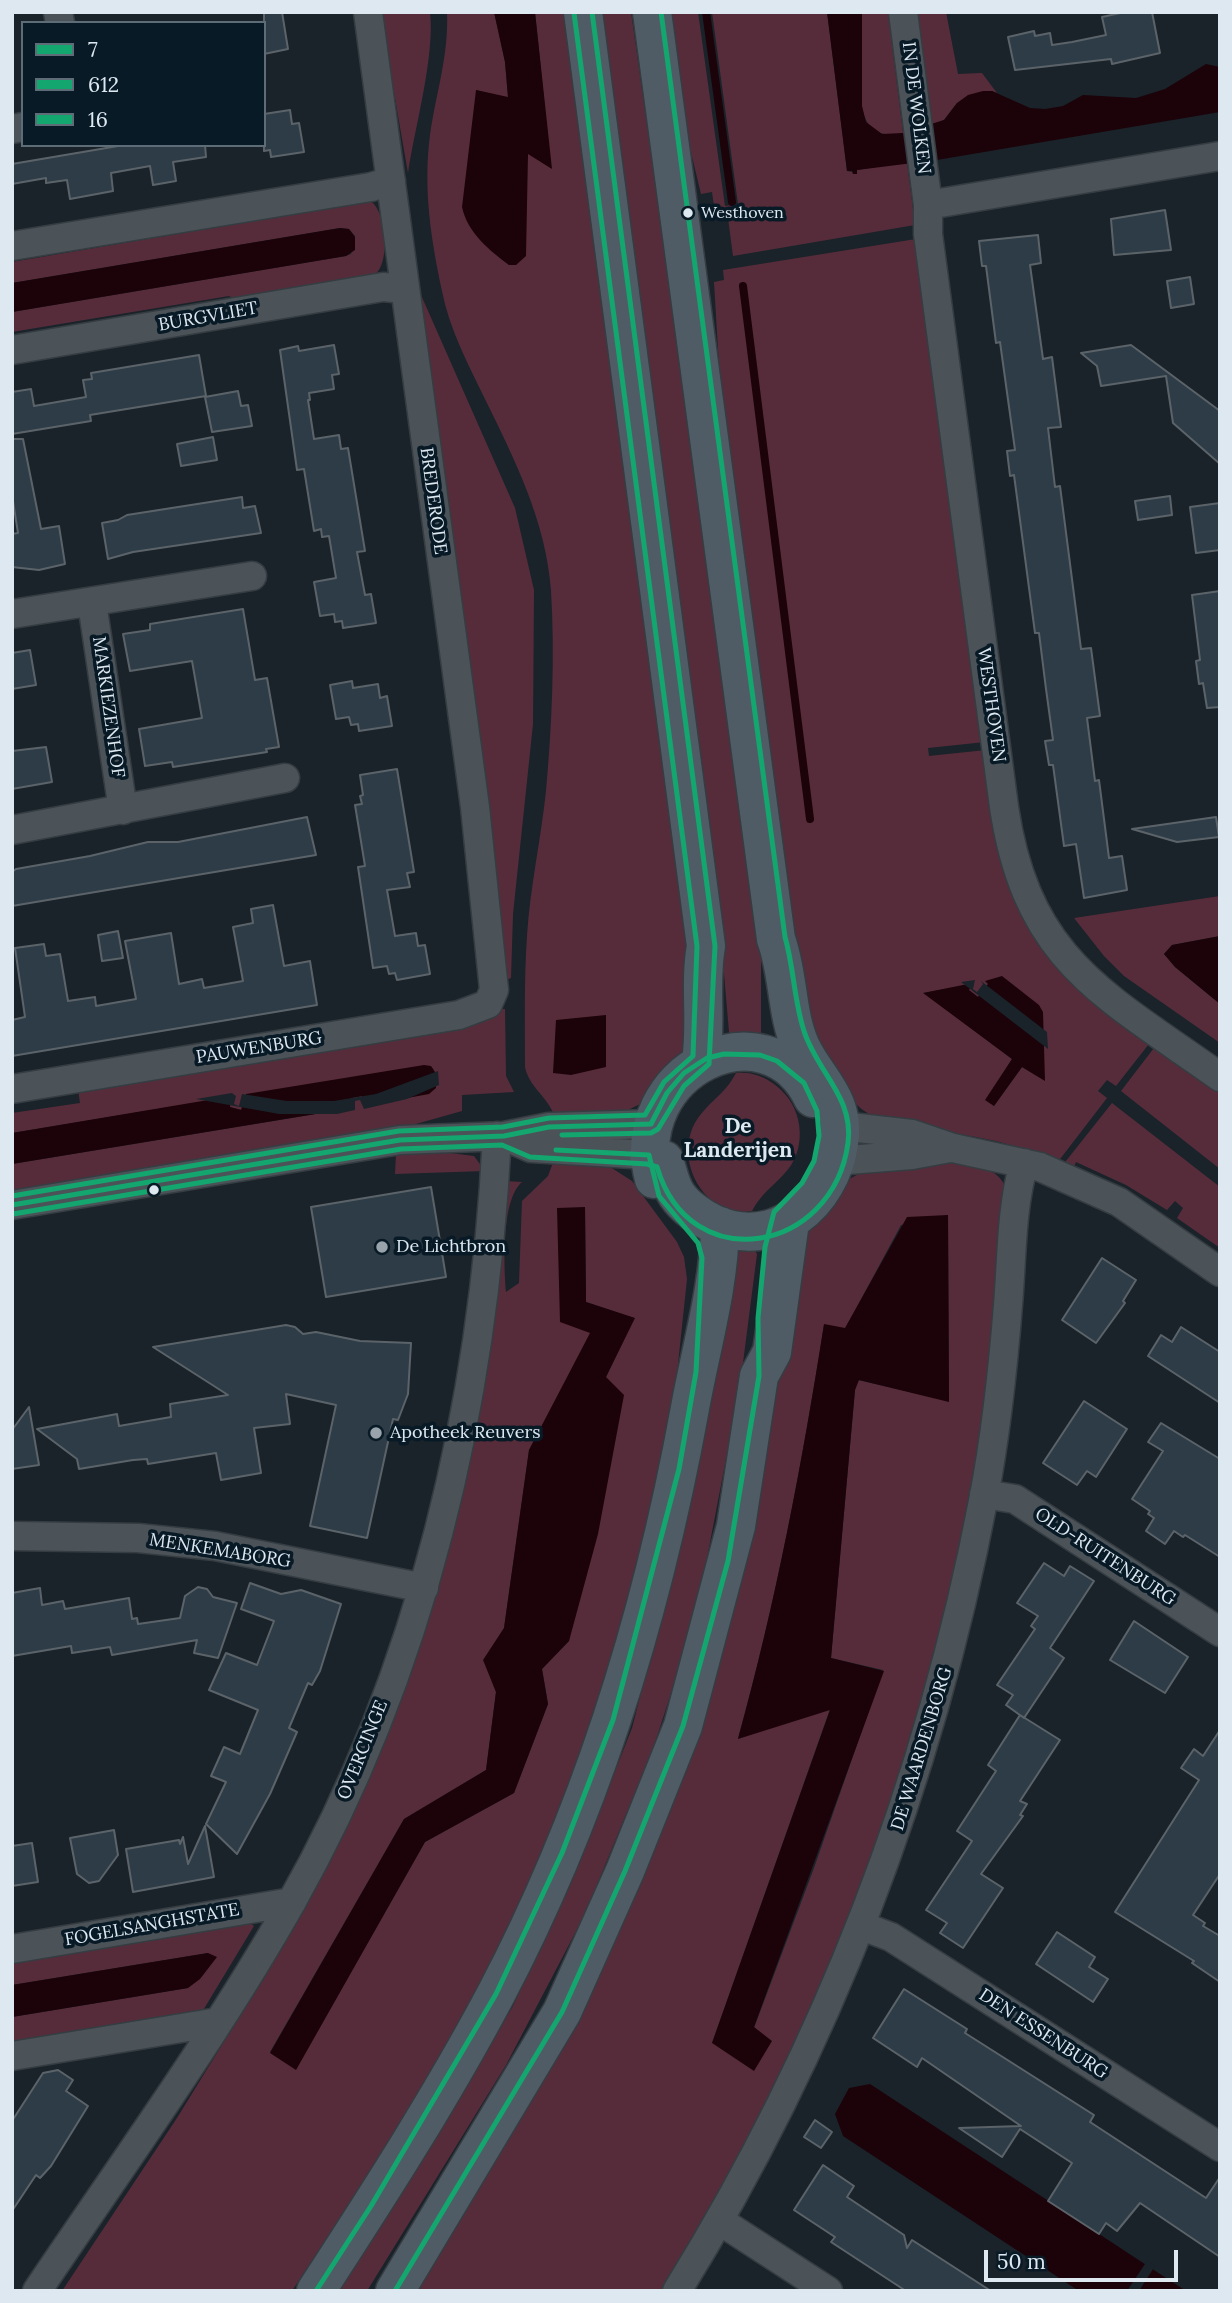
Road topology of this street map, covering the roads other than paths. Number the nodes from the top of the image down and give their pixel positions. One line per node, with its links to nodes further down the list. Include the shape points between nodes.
1 (368, 12): 6 (street, BREDERODE)
2 (583, 12): 19 (main road, via 706,946 716,966 722,1045)
3 (652, 12): 18 (main road, via 776,939 771,958)
4 (903, 12): 7 (street, IN DE WOLKEN)
5 (1220, 156): 7 (street)
6 (391, 181): 8 (street); 9 (street, BREDERODE)
7 (928, 205): 20 (street, WESTHOVEN, via 928,234 1004,807 1018,874 1039,920 1070,964 1105,995)
8 (12, 246)
9 (404, 289): 10 (street, BURGVLIET, via 383,287); 17 (street, BREDERODE, via 475,807)
10 (12, 350)
11 (252, 576): 12 (street)
12 (92, 603): 13 (street); 15 (street, MARKIEZENHOF)
13 (12, 614)
14 (285, 778): 15 (street)
15 (123, 810): 16 (street)
16 (12, 830)
17 (494, 990): 21 (street, PAUWENBURG, via 488,1004 459,1015)
18 (790, 1054): 19 (main road); 23 (main road)
19 (710, 1058): 24 (main road, via 713,1071 681,1105)
20 (1220, 1077)
21 (12, 1089)
22 (500, 1136): 24 (street, via 531,1148); 26 (street, via 400,1140); 32 (street, OVERCINGE, via 486,1289 461,1437)
23 (832, 1136): 25 (street, via 912,1134); 27 (main road, via 820,1137 812,1164 775,1211)
24 (655, 1146): 28 (main road, via 659,1196)
25 (1024, 1163): 29 (street, via 1119,1202); 30 (street, DE WAARDENBORG, via 1017,1189 1007,1320)
26 (12, 1205)
27 (781, 1226): 28 (main road); 43 (main road, via 766,1251 755,1352 759,1376 728,1561 683,1726 562,2012)
28 (709, 1235): 42 (main road, via 719,1256 710,1315 679,1469 613,1720 562,1853 496,1994)
29 (1220, 1272)
30 (984, 1494): 33 (street, OLD-RUITENBURG, via 1015,1499); 35 (street, DE WAARDENBORG, via 933,1715 895,1839)
31 (12, 1536): 32 (street, MENKEMABORG, via 138,1538 215,1546)
32 (424, 1588): 34 (street, OVERCINGE, via 354,1780)
33 (1220, 1632)
34 (292, 1902): 36 (street, FOGELSANGHSTATE); 37 (street, OVERCINGE)
35 (862, 1926): 39 (street, DEN ESSENBURG, via 891,1937); 40 (street, DE WAARDENBORG, via 807,2055)
36 (12, 1949)
37 (218, 2022): 38 (street); 41 (street, OVERCINGE)
38 (12, 2056)
39 (1220, 2147)
40 (720, 2221): 44 (street, DE WAARDENBORG); 45 (street)
41 (37, 2291)
42 (316, 2291)
43 (394, 2291)
44 (677, 2291)
45 (828, 2291)

